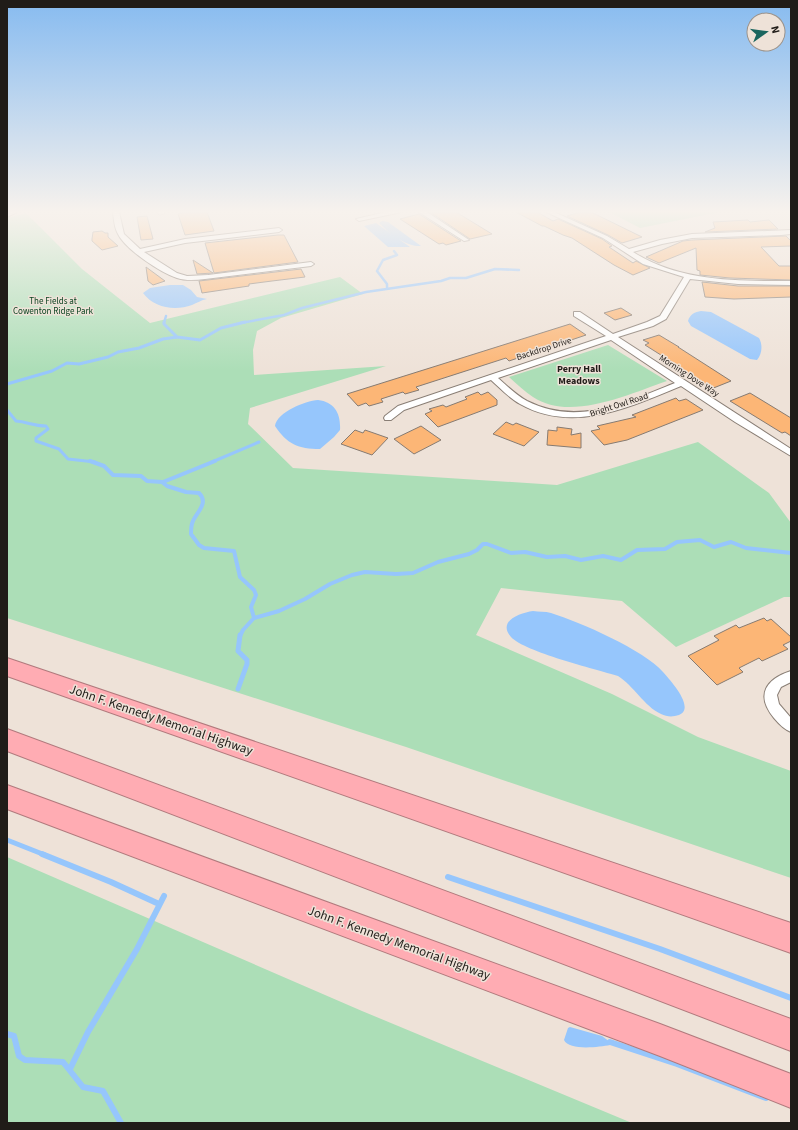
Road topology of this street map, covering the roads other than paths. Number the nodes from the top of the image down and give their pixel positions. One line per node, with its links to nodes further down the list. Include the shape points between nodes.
1 (159, 265): 2 (street, via 169,272 192,278)
2 (305, 265)
3 (652, 265): 4 (street)
4 (688, 276): 6 (street, via 738,283); 9 (street, Backdrop Drive, via 663,317)
5 (791, 278): 6 (street)
6 (780, 282): 7 (street)
7 (791, 283)
8 (577, 314): 9 (street, Morning Dove Way)
9 (613, 337): 10 (street, Backdrop Drive); 11 (street, Morning Dove Way)
10 (492, 377): 11 (street, Bright Owl Road, via 534,408 548,413 577,417 597,414); 12 (street, Backdrop Drive, via 401,408)
11 (682, 383): 13 (street, Morning Dove Way)
12 (388, 418)
13 (791, 453)
14 (7, 667): 19 (highway, John F. Kennedy Memorial Highway)
15 (791, 676): 16 (street, via 777,683 771,692 771,705)
16 (791, 726)
17 (7, 740): 20 (highway)
18 (7, 798): 21 (highway, John F. Kennedy Memorial Highway)
19 (791, 938)
20 (791, 1035)
21 (791, 1091)

